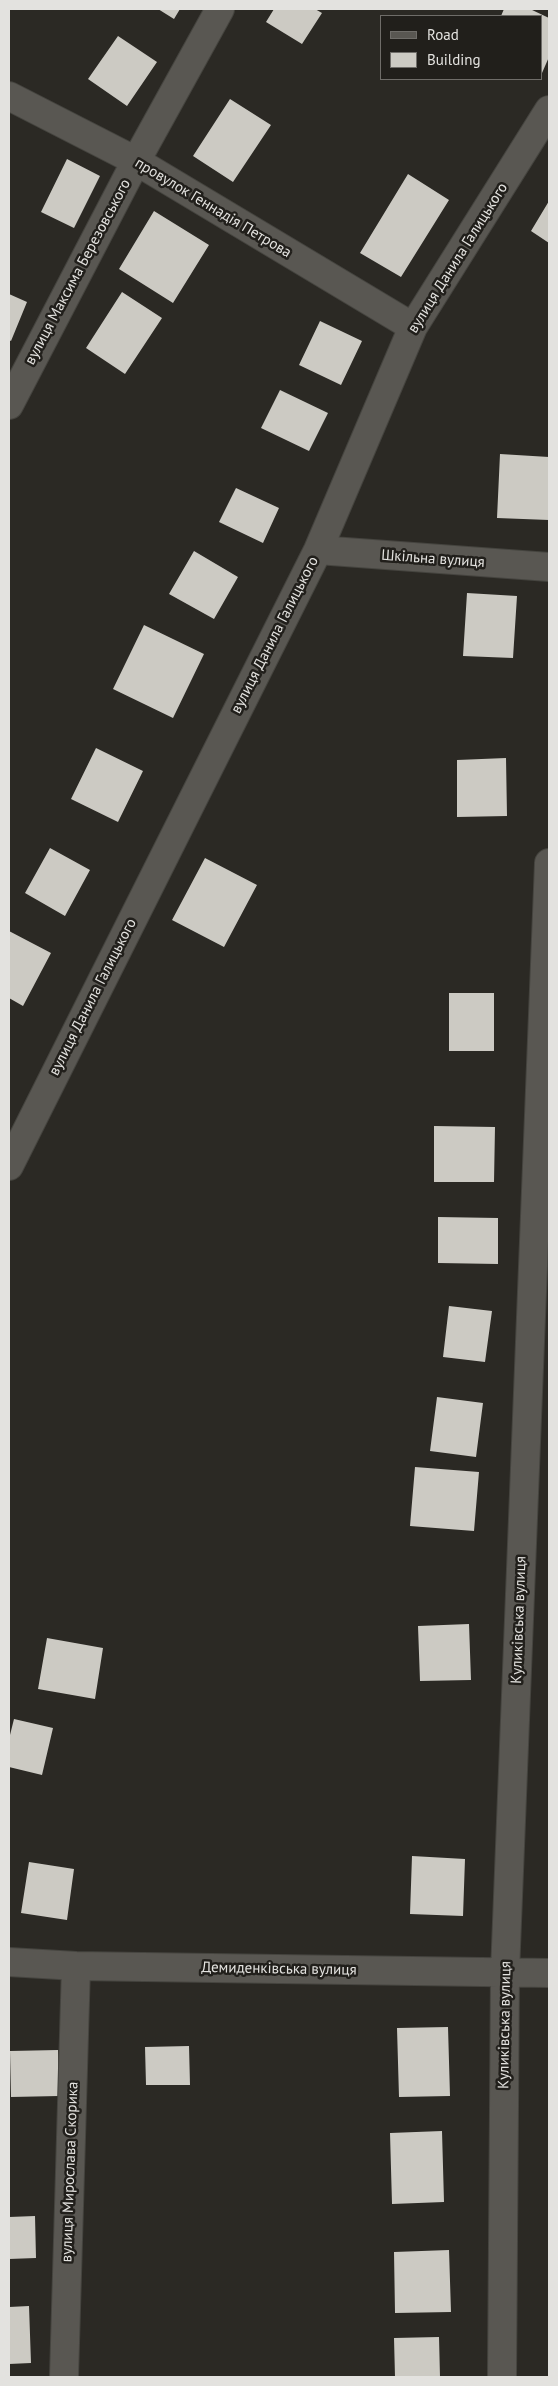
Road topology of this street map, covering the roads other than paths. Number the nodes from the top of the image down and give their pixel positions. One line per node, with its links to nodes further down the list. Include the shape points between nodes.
1 (220, 9): 4 (street, вулиця Максима Березовського)
2 (9, 96): 4 (street, провулок Геннадія Петрова)
3 (549, 110): 5 (street, вулиця Данила Галицького)
4 (136, 161): 5 (street, провулок Геннадія Петрова); 6 (street, вулиця Максима Березовського)
5 (413, 327): 7 (street, вулиця Данила Галицького)
6 (9, 405)
7 (318, 550): 8 (street, Шкільна вулиця); 10 (street, вулиця Данила Галицького)
8 (549, 567)
9 (549, 863): 13 (street, Куликівська вулиця)
10 (9, 1166)
11 (9, 1962): 12 (street, Демиденківська вулиця)
12 (76, 1966): 13 (street, Демиденківська вулиця); 15 (street, вулиця Мирослава Скорика)
13 (505, 1972): 14 (street, Демиденківська вулиця); 16 (street, Куликівська вулиця)
14 (549, 1973)
15 (64, 2377)
16 (502, 2377)

